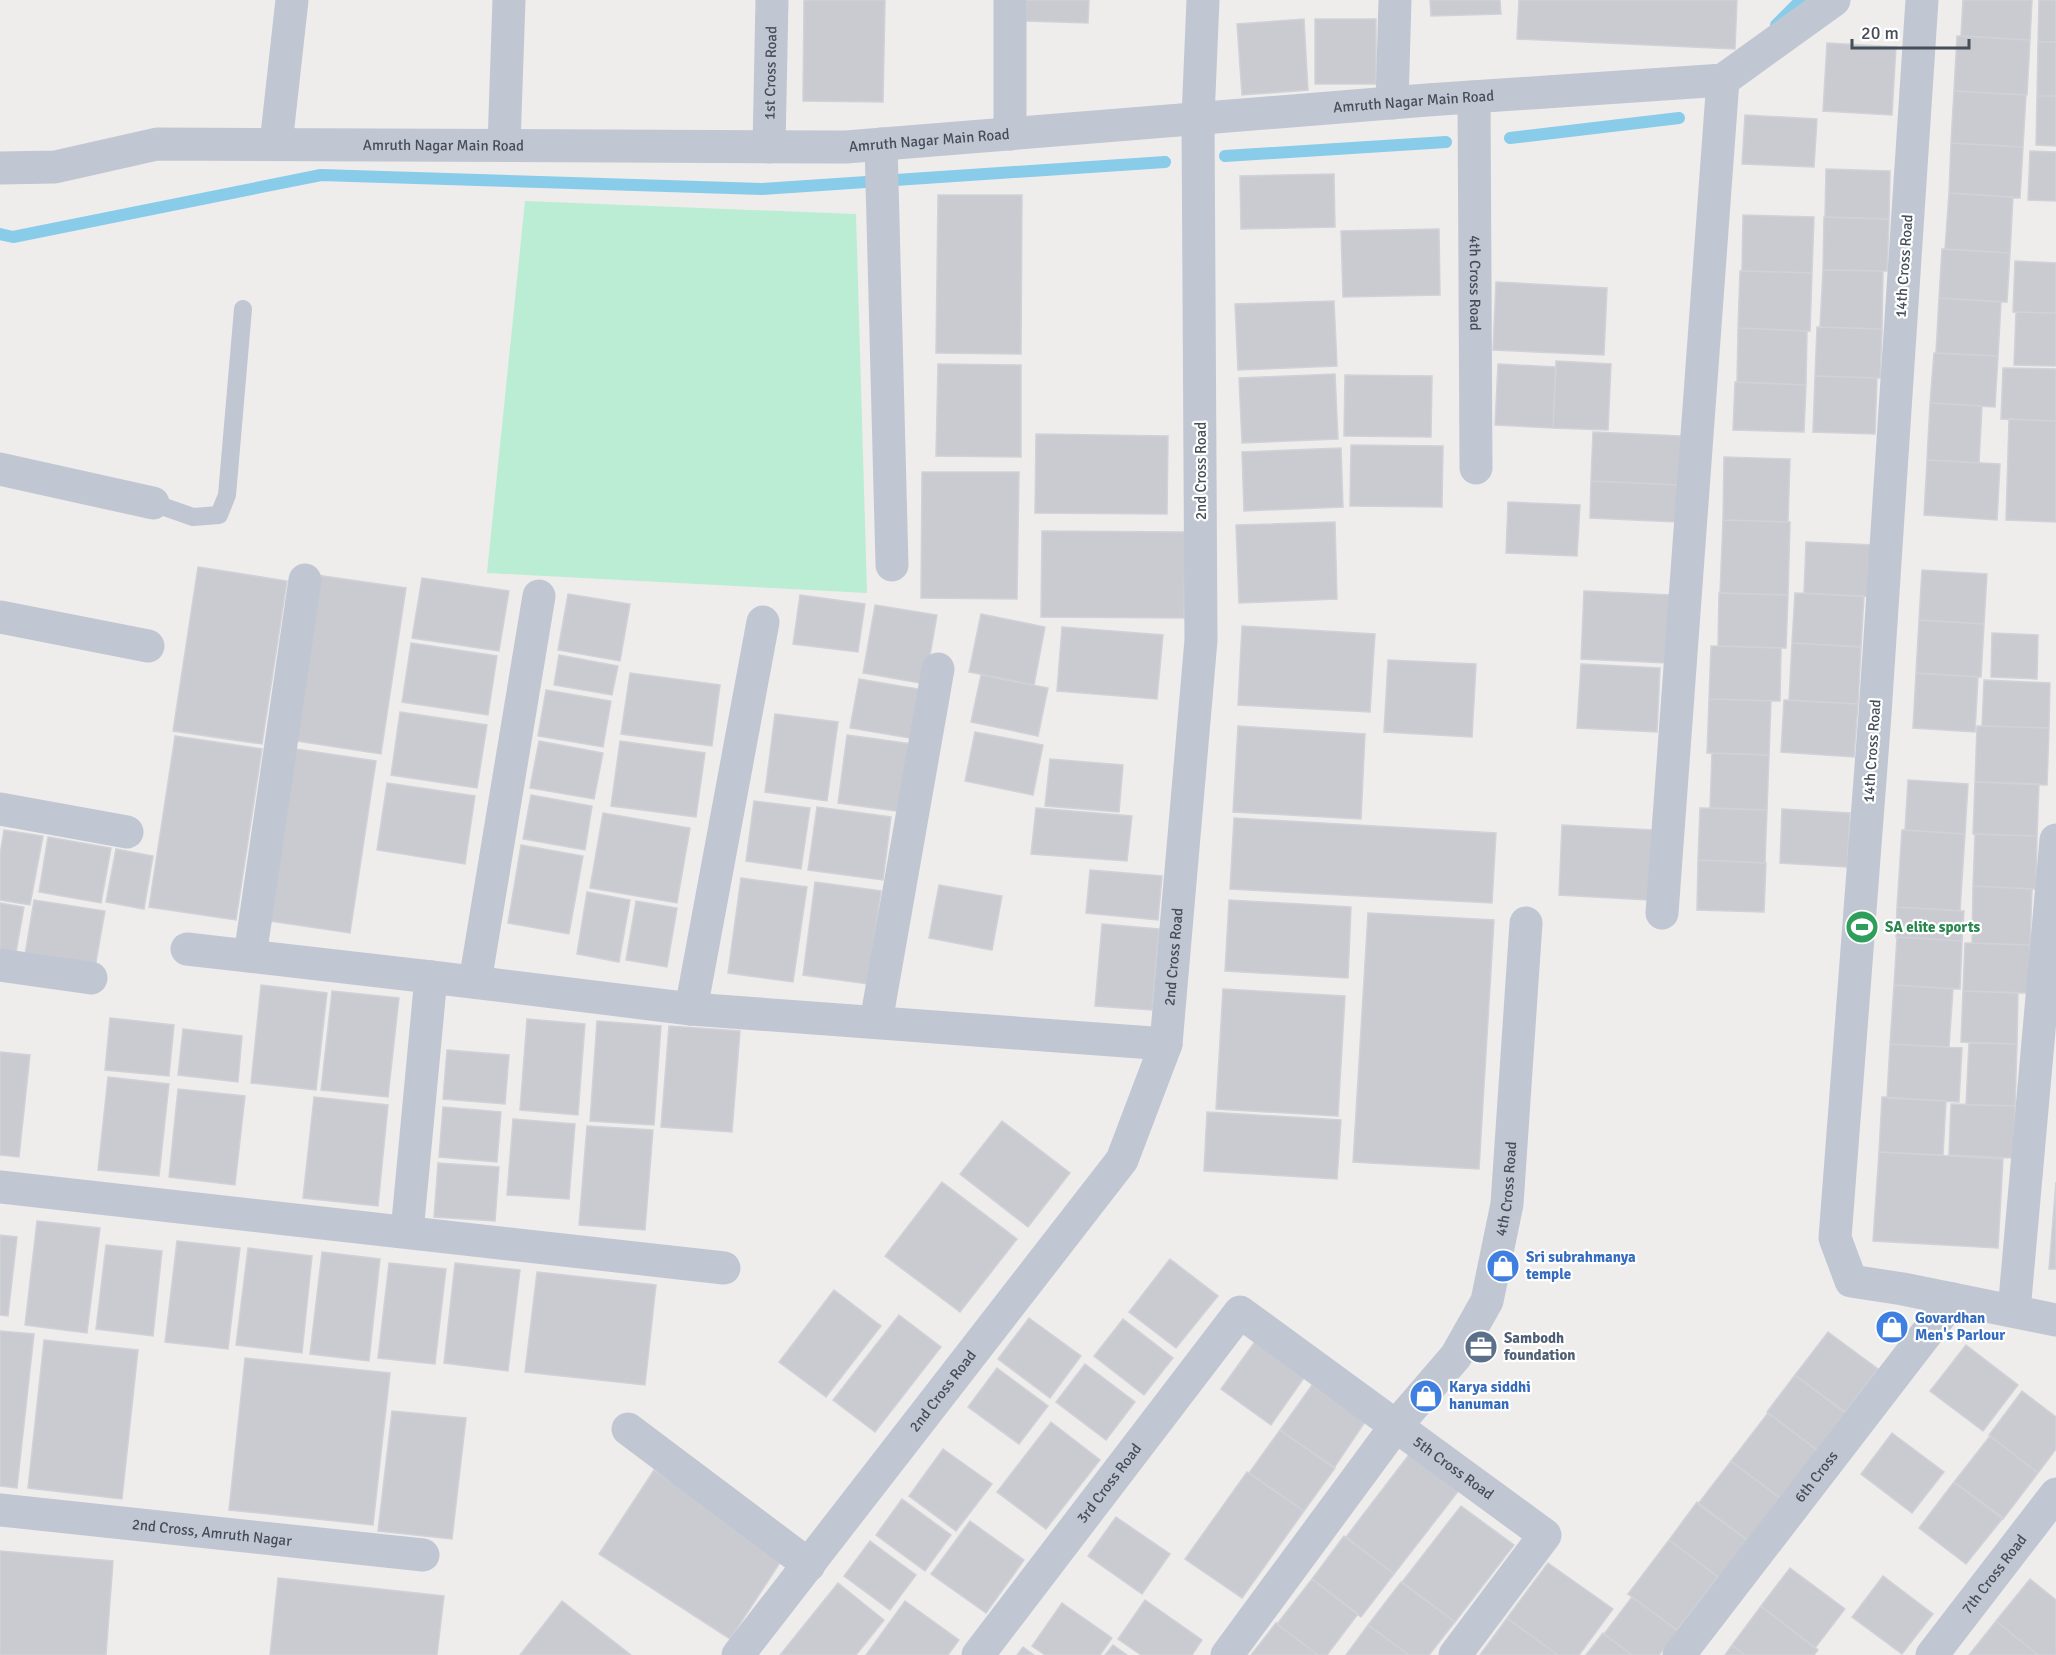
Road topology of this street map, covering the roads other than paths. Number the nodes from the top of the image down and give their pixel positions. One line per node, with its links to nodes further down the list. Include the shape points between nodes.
1 (292, 0): 14 (street)
2 (509, 0): 15 (street)
3 (771, 0): 16 (street, 1st Cross Road)
4 (1010, 0): 13 (street)
5 (1203, 0): 12 (street, 2nd Cross Road)
6 (1395, 0): 11 (street)
7 (1834, 0): 9 (street)
8 (1922, 5): 47 (street, 14th Cross Road, via 1835,1238 1851,1281)
9 (1723, 80): 10 (street, Amruth Nagar Main Road); 33 (street)
10 (1474, 97): 11 (street, Amruth Nagar Main Road); 20 (street, 4th Cross Road)
11 (1392, 103): 12 (street, Amruth Nagar Main Road)
12 (1198, 118): 13 (street, Amruth Nagar Main Road); 43 (street, 2nd Cross Road, via 1201,640)
13 (1010, 134): 17 (street, Amruth Nagar Main Road)
14 (276, 144): 15 (street, Amruth Nagar Main Road); 18 (street, Amruth Nagar Main Road, via 157,144 55,167)
15 (504, 145): 16 (street, Amruth Nagar Main Road)
16 (769, 147): 17 (street, Amruth Nagar Main Road, via 846,147)
17 (882, 154): 23 (street)
18 (0, 168)
19 (243, 309): 22 (lane, via 227,495 219,515 193,517)
20 (1476, 468)
21 (0, 469): 22 (street)
22 (153, 503)
23 (892, 565)
24 (305, 580): 36 (street)
25 (539, 596): 40 (street)
26 (0, 617): 28 (street)
27 (764, 622): 41 (street)
28 (148, 646)
29 (938, 669): 42 (street)
30 (0, 809): 31 (street)
31 (127, 832)
32 (2056, 840): 48 (street)
33 (1662, 913)
34 (1526, 923): 51 (street, 4th Cross Road, via 1507,1204 1487,1302 1456,1356)
35 (187, 949): 36 (street)
36 (250, 956): 38 (street)
37 (0, 965): 39 (street)
38 (432, 977): 40 (street); 45 (street)
39 (91, 978)
40 (475, 982): 41 (street)
41 (691, 1009): 42 (street)
42 (876, 1022): 43 (street)
43 (1166, 1044): 56 (street, 2nd Cross Road, via 1122,1160)
44 (0, 1187): 45 (street)
45 (407, 1232): 46 (street)
46 (724, 1268)
47 (1953, 1299): 48 (street, 14th Cross Road); 61 (street, 6th Cross)
48 (2014, 1311): 50 (street, 14th Cross Road)
49 (1240, 1312): 51 (street, 5th Cross Road); 58 (street, 3rd Cross Road)
50 (2056, 1320)
51 (1395, 1427): 59 (street, 4th Cross Road); 60 (street, 5th Cross Road, via 1545,1535)
52 (628, 1430): 56 (street)
53 (2056, 1494): 62 (street, 7th Cross Road)
54 (0, 1510): 55 (street, 2nd Cross, Amruth Nagar)
55 (423, 1556)
56 (809, 1565): 57 (street, 2nd Cross Road)
57 (738, 1655)
58 (978, 1655)
59 (1227, 1655)
60 (1455, 1655)
61 (1679, 1655)
62 (1932, 1655)

